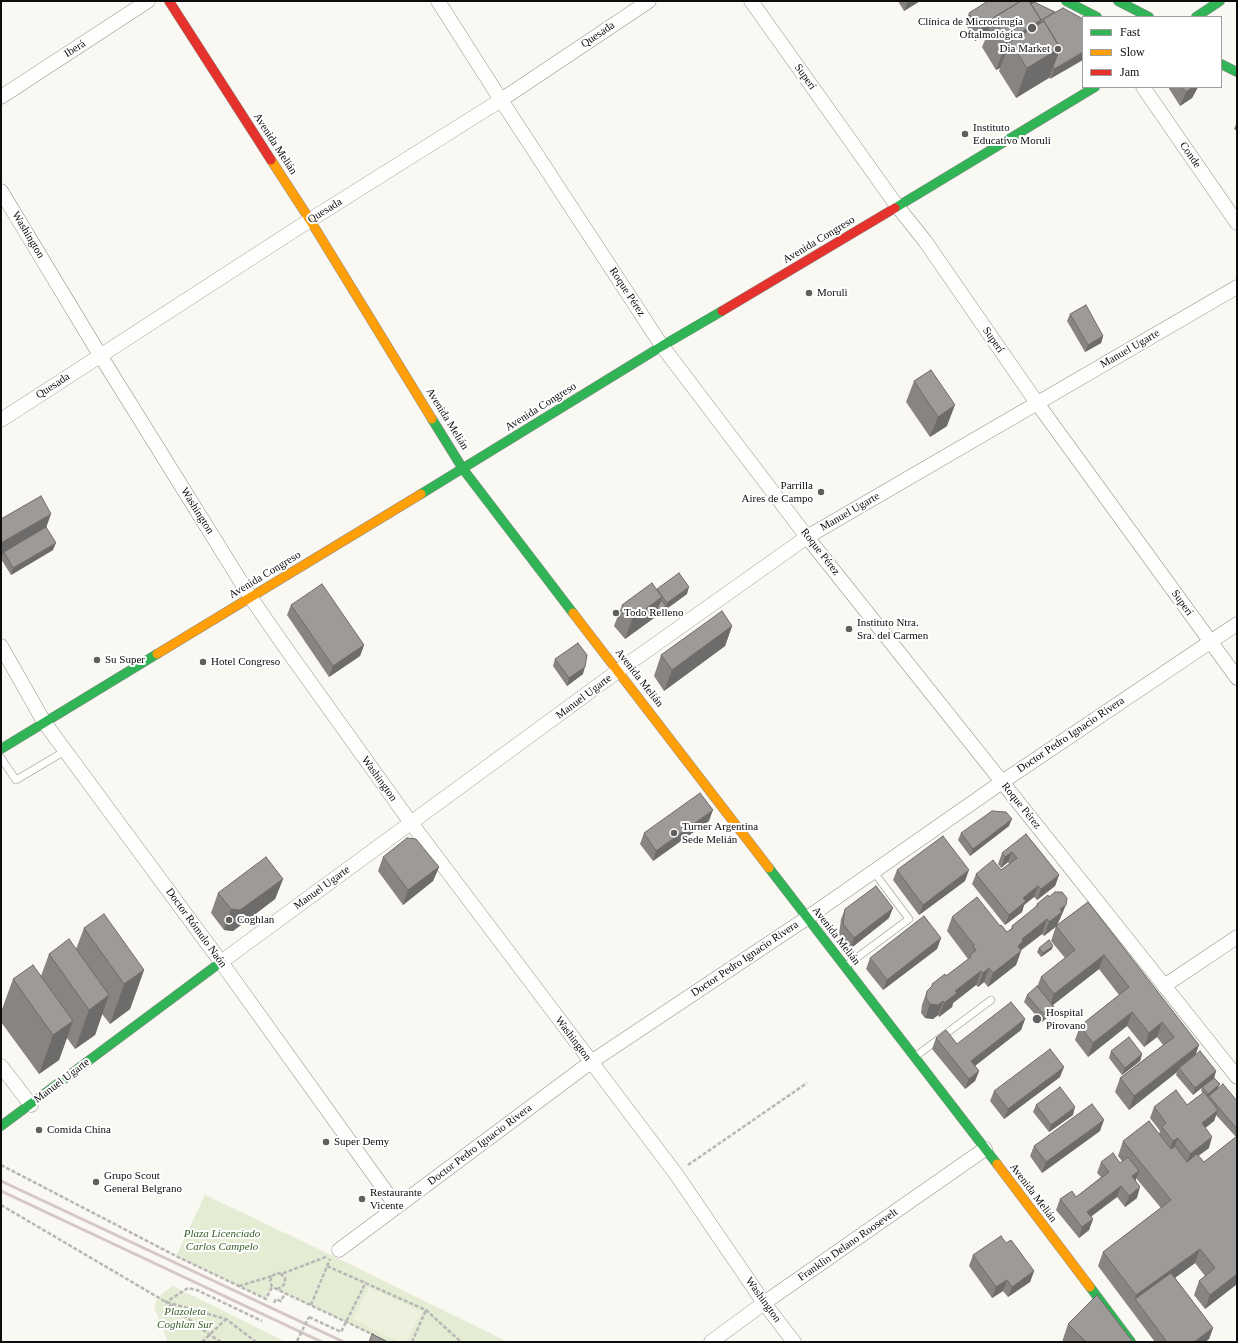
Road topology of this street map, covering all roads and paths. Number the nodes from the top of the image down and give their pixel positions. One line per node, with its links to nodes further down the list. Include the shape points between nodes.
1 (148, 1): 16 (street, Iberá)
2 (169, 1): 20 (street, Avenida Melián)
3 (438, 1): 17 (street, Roque Pérez)
4 (649, 1): 17 (street, Quesada)
5 (751, 1): 19 (street, Superí)
6 (1066, 1): 9 (street)
7 (1118, 1): 10 (street)
8 (1220, 1): 11 (street)
9 (1095, 16)
10 (1147, 16)
11 (1198, 16)
12 (1222, 64): 13 (street)
13 (1237, 72)
14 (1093, 88): 19 (street, Avenida Congreso)
15 (1144, 88): 21 (street, Conde)
16 (1, 97)
17 (501, 100): 20 (street, Quesada); 23 (street, Roque Pérez)
18 (1, 190): 24 (street, Washington)
19 (897, 206): 23 (street, Avenida Congreso); 25 (street, Superí, via 925,241)
20 (310, 220): 24 (street, Quesada); 27 (street, Avenida Melián)
21 (1237, 223)
22 (1237, 287): 25 (street, Manuel Ugarte)
23 (662, 346): 27 (street, Avenida Congreso); 28 (street, Roque Pérez)
24 (100, 355): 26 (street, Quesada); 29 (street, Washington)
25 (1037, 403): 28 (street, Manuel Ugarte); 31 (street, Superí)
26 (1, 420)
27 (464, 469): 29 (street, Avenida Congreso); 33 (street, Avenida Melián)
28 (807, 537): 33 (street, Manuel Ugarte); 39 (street, Roque Pérez)
29 (251, 598): 35 (street, Avenida Congreso); 40 (street, Washington)
30 (1237, 624): 31 (street, Doctor Pedro Ignacio Rivera)
31 (1211, 642): 34 (street, Superí); 39 (street, Doctor Pedro Ignacio Rivera)
32 (1, 646): 35 (street, Doctor Rómulo Naón)
33 (618, 671): 40 (street, Manuel Ugarte); 42 (street, Avenida Melián)
34 (1237, 678)
35 (44, 722): 36 (street, Avenida Congreso); 37 (street, Doctor Rómulo Naón)
36 (1, 749)
37 (65, 751): 38 (lane, via 16,780); 44 (street, Doctor Rómulo Naón)
38 (1, 758)
39 (1002, 782): 41 (street, Doctor Pedro Ignacio Rivera); 46 (street, Roque Pérez)
40 (411, 823): 44 (street, Manuel Ugarte); 49 (street, Washington)
41 (873, 871): 42 (street, Doctor Pedro Ignacio Rivera); 45 (lane, via 909,919)
42 (806, 918): 45 (street, Avenida Melián); 49 (street, Doctor Pedro Ignacio Rivera)
43 (1237, 937): 46 (street)
44 (221, 962): 53 (street, Manuel Ugarte); 59 (street, Doctor Rómulo Naón)
45 (845, 967): 48 (street, Avenida Melián)
46 (1164, 986): 51 (street, Roque Pérez)
47 (991, 1000): 48 (lane)
48 (914, 1057): 55 (street, Avenida Melián)
49 (590, 1062): 57 (street, Washington); 59 (street, Doctor Pedro Ignacio Rivera)
50 (1, 1066): 53 (street)
51 (1237, 1077)
52 (807, 1082): 57 (path)
53 (30, 1105): 54 (street, Manuel Ugarte)
54 (1, 1126)
55 (985, 1149): 71 (street, Franklin Delano Roosevelt); 87 (street, Avenida Melián)
56 (1, 1165): 65 (path)
57 (676, 1174): 71 (street, Washington)
58 (1, 1205): 69 (path)
59 (397, 1207): 60 (street, Doctor Pedro Ignacio Rivera)
60 (339, 1250)
61 (327, 1266): 62 (path, via 331,1255); 64 (path); 72 (path)
62 (281, 1274): 63 (path); 67 (path, via 285,1278 285,1283 282,1288)
63 (272, 1276): 65 (path); 66 (path)
64 (366, 1282): 73 (path); 76 (path)
65 (239, 1286): 66 (path, via 266,1299)
66 (272, 1287): 67 (path)
67 (277, 1289): 68 (path)
68 (285, 1293): 70 (path, via 281,1301 276,1299); 72 (path)
69 (166, 1302): 74 (path); 75 (path, via 188,1288); 77 (path)
70 (274, 1303)
71 (764, 1303): 85 (street, Franklin Delano Roosevelt); 86 (street, Washington)
72 (311, 1305): 76 (path)
73 (426, 1310): 83 (path); 84 (path)
74 (226, 1318): 77 (path); 81 (path)
75 (262, 1321)
76 (346, 1322): 78 (path); 82 (path, bridge, via 341,1332 309,1317)
77 (210, 1335): 79 (path); 80 (path)
78 (374, 1335)
79 (202, 1342)
80 (221, 1342)
81 (256, 1342)
82 (298, 1342)
83 (412, 1342)
84 (461, 1342)
85 (711, 1342)
86 (794, 1342)
87 (1131, 1342)

